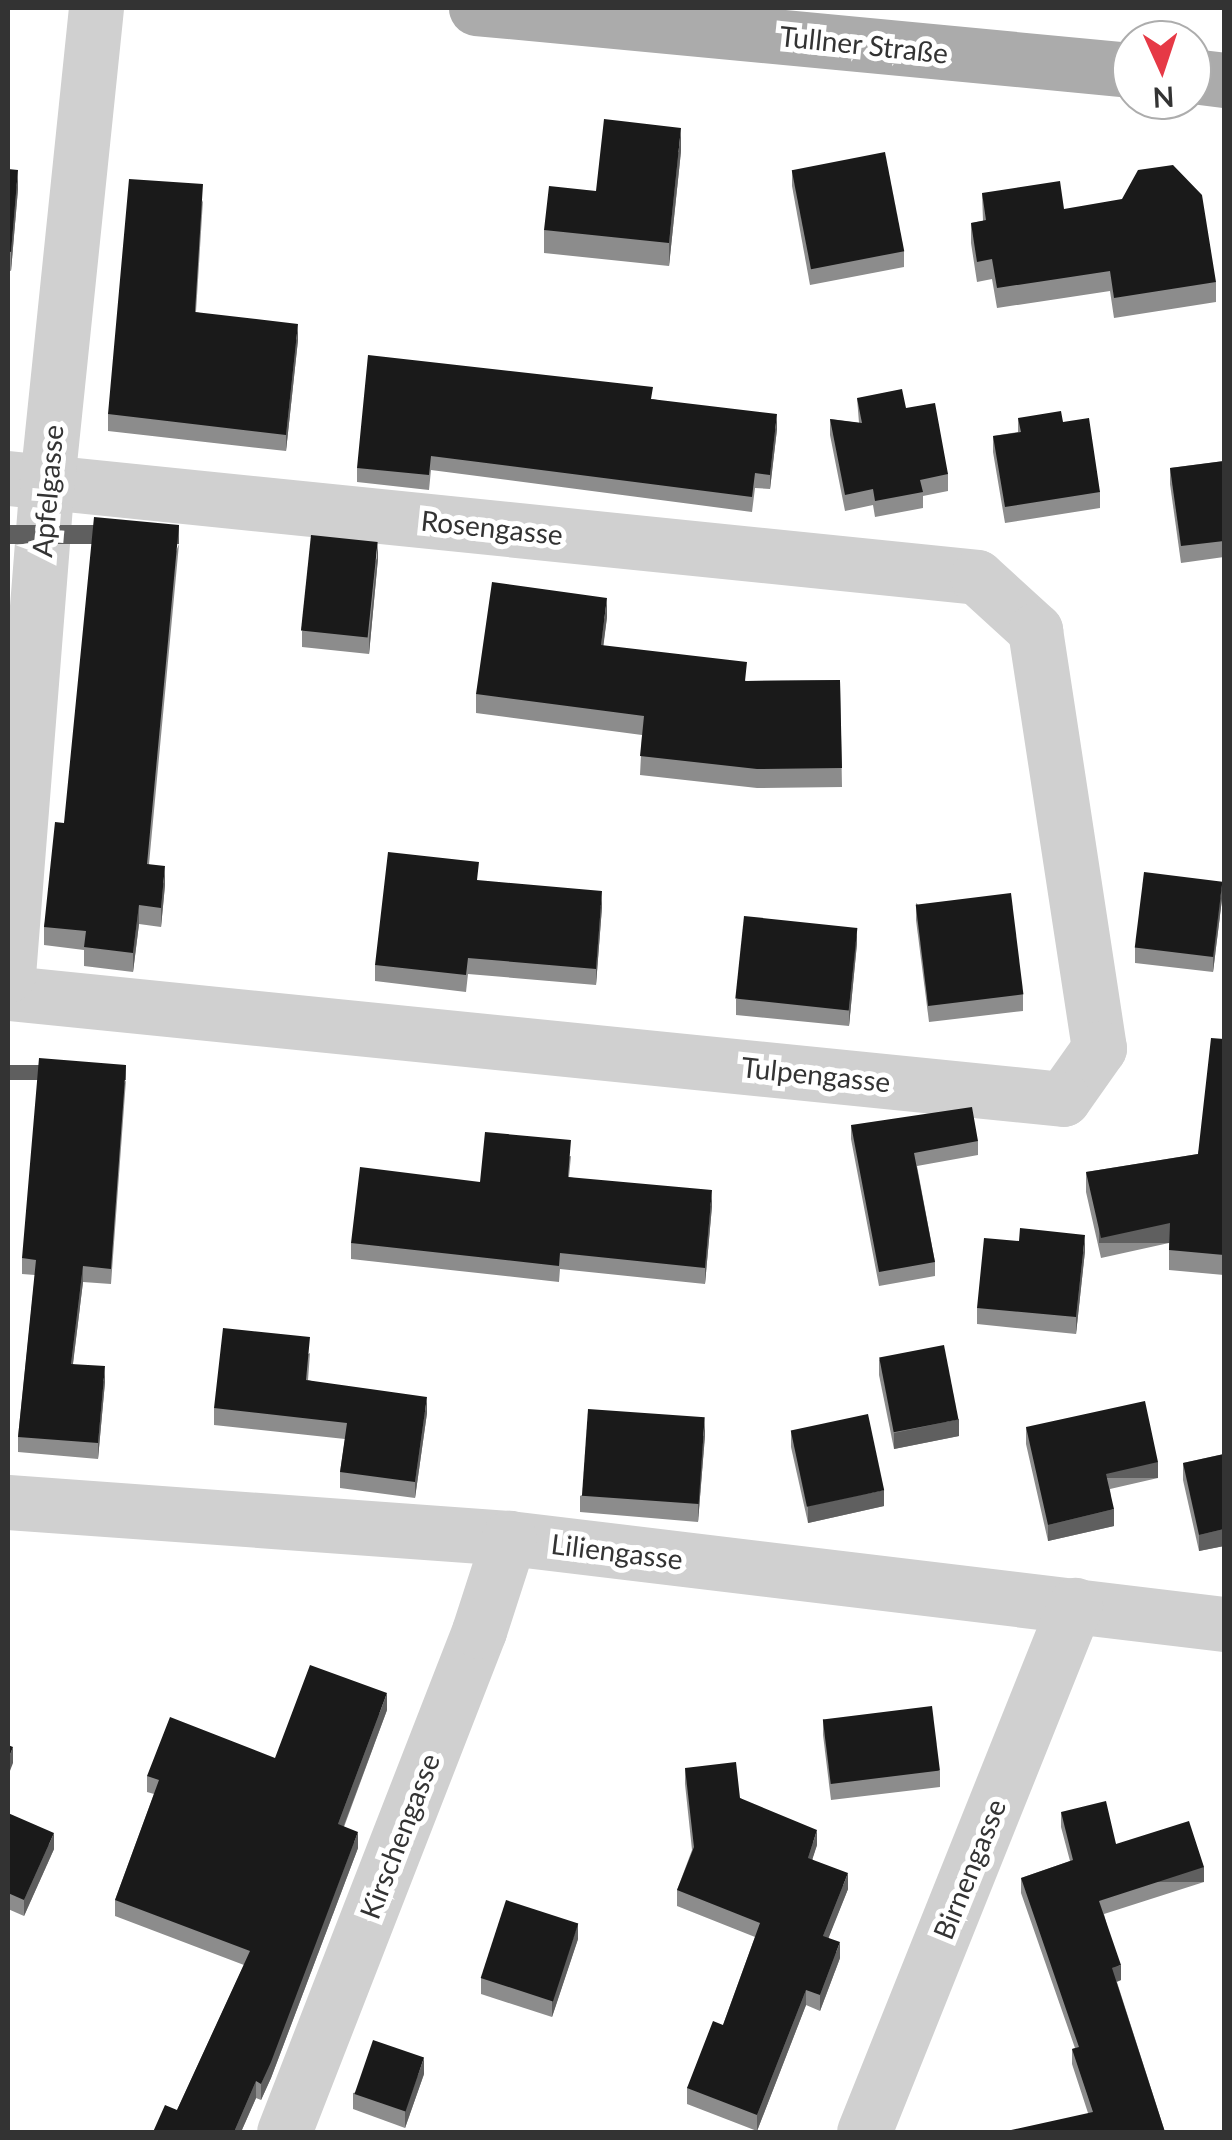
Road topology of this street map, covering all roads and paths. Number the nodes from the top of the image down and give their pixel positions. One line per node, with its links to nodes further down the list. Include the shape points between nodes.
1 (96, 8): 5 (street, Apfelgasse)
2 (476, 8): 3 (main road, Tullner Straße)
3 (687, 17): 4 (main road, Tullner Straße)
4 (1112, 68)
5 (27, 480): 6 (street, Rosengasse); 7 (street, Apfelgasse)
6 (977, 577): 8 (street, Tulpengasse, via 1035,630 1099,1048 1062,1098)
7 (8, 975)
8 (8, 993)
9 (8, 1502): 10 (street, Liliengasse)
10 (509, 1538): 11 (street, Liliengasse); 13 (street, Kirschengasse, via 480,1630)
11 (1075, 1605): 12 (street, Liliengasse); 14 (street, Birnengasse)
12 (1224, 1624)
13 (284, 2132)
14 (864, 2132)

